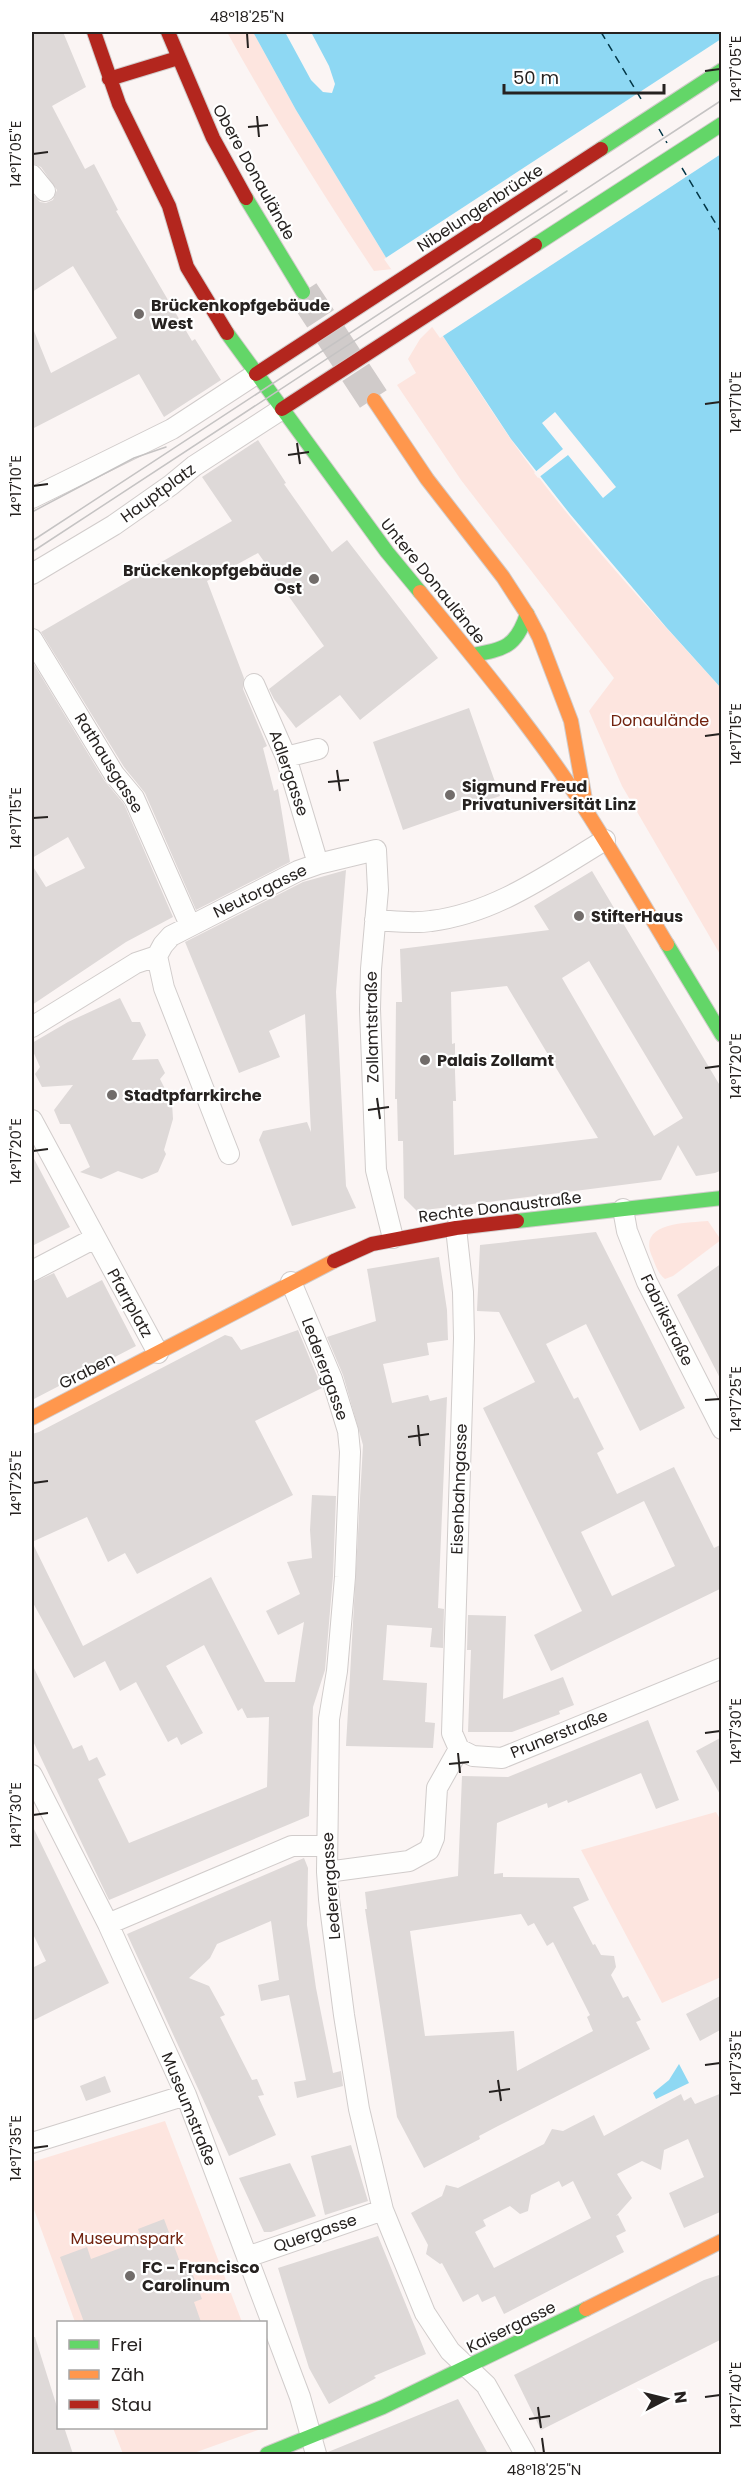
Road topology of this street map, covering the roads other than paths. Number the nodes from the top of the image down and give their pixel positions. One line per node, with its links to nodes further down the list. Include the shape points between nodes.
1 (94, 32): 6 (main road, Untere Donaulände)
2 (109, 32): 6 (main road)
3 (168, 32): 4 (main road, Obere Donaulände)
4 (178, 58): 6 (main road); 10 (main road, Obere Donaulände, via 213,138)
5 (722, 70): 11 (main road, Nibelungenbrücke)
6 (109, 79): 11 (main road, Untere Donaulände, via 169,206 187,267)
7 (722, 124): 13 (main road)
8 (32, 175): 9 (street)
9 (45, 191)
10 (303, 292)
11 (256, 374): 13 (main road, Untere Donaulände); 14 (street, via 172,429)
12 (374, 400): 16 (main road, Untere Donaulände)
13 (282, 409): 15 (street, Hauptplatz, via 194,466 114,525); 18 (main road, Untere Donaulände, via 387,552)
14 (32, 498)
15 (32, 574)
16 (527, 614): 18 (main road, via 514,642); 19 (main road, Untere Donaulände)
17 (32, 639): 31 (street, Rathausgasse, via 114,774 134,798)
18 (472, 656): 24 (main road, Untere Donaulände)
19 (551, 674): 21 (main road); 26 (main road, Untere Donaulände, via 571,720)
20 (254, 684): 25 (street, Adlergasse)
21 (546, 691)
22 (543, 726): 24 (main road)
23 (318, 748): 25 (street)
24 (543, 749): 26 (main road, Untere Donaulände)
25 (286, 757): 29 (street, Adlergasse)
26 (586, 809): 27 (main road, Untere Donaulände)
27 (605, 840): 30 (street, via 523,889 477,910 430,921); 34 (main road, Untere Donaulände)
28 (376, 850): 29 (street, Neutorgasse); 30 (street, Zollamtstraße)
29 (318, 864): 31 (street, Neutorgasse)
30 (375, 920): 41 (street, Zollamtstraße, via 370,1009 376,1170)
31 (190, 925): 32 (street, Neutorgasse, via 171,936)
32 (157, 956): 33 (street, via 136,963); 36 (street, via 164,988)
33 (32, 1027)
34 (722, 1035)
35 (32, 1120): 40 (street, Pfarrplatz)
36 (228, 1154)
37 (722, 1198): 38 (main road, Rechte Donaustraße)
38 (623, 1209): 39 (main road, Rechte Donaustraße); 46 (street, Fabrikstraße, via 627,1231 647,1282)
39 (456, 1228): 41 (main road, Rechte Donaustraße); 48 (street, Eisenbahngasse, via 464,1338 452,1733)
40 (95, 1238): 42 (street); 44 (street, Pfarrplatz)
41 (393, 1238): 43 (main road, Rechte Donaustraße, via 352,1251)
42 (32, 1270)
43 (291, 1282): 44 (main road, Pfarrplatz); 50 (street, Lederergasse, via 332,1379 348,1431 350,1452 337,1671 329,1719)
44 (158, 1353): 45 (main road, Graben)
45 (32, 1418)
46 (722, 1429)
47 (722, 1668): 48 (street, Prunerstraße, via 502,1758 473,1756)
48 (459, 1749): 51 (street, via 437,1788 434,1838 429,1850 409,1861)
49 (32, 1775): 52 (street, Museumstraße)
50 (327, 1845): 51 (street, Lederergasse); 52 (street, via 292,1846)
51 (327, 1872): 55 (street, Lederergasse, via 359,2109)
52 (108, 1924): 53 (street, Museumstraße)
53 (186, 2096): 54 (street); 57 (street, Museumstraße)
54 (32, 2143)
55 (383, 2210): 57 (street, Quergasse); 58 (street, Lederergasse, via 424,2313 450,2351)
56 (722, 2241): 58 (main road, Kaisergasse)
57 (247, 2257): 59 (street, Museumstraße, via 300,2397)
58 (467, 2367): 59 (main road, Kaisergasse); 61 (street, Lederergasse, via 486,2385)
59 (314, 2446): 60 (main road, Kaisergasse)
60 (267, 2454)
61 (525, 2454)

